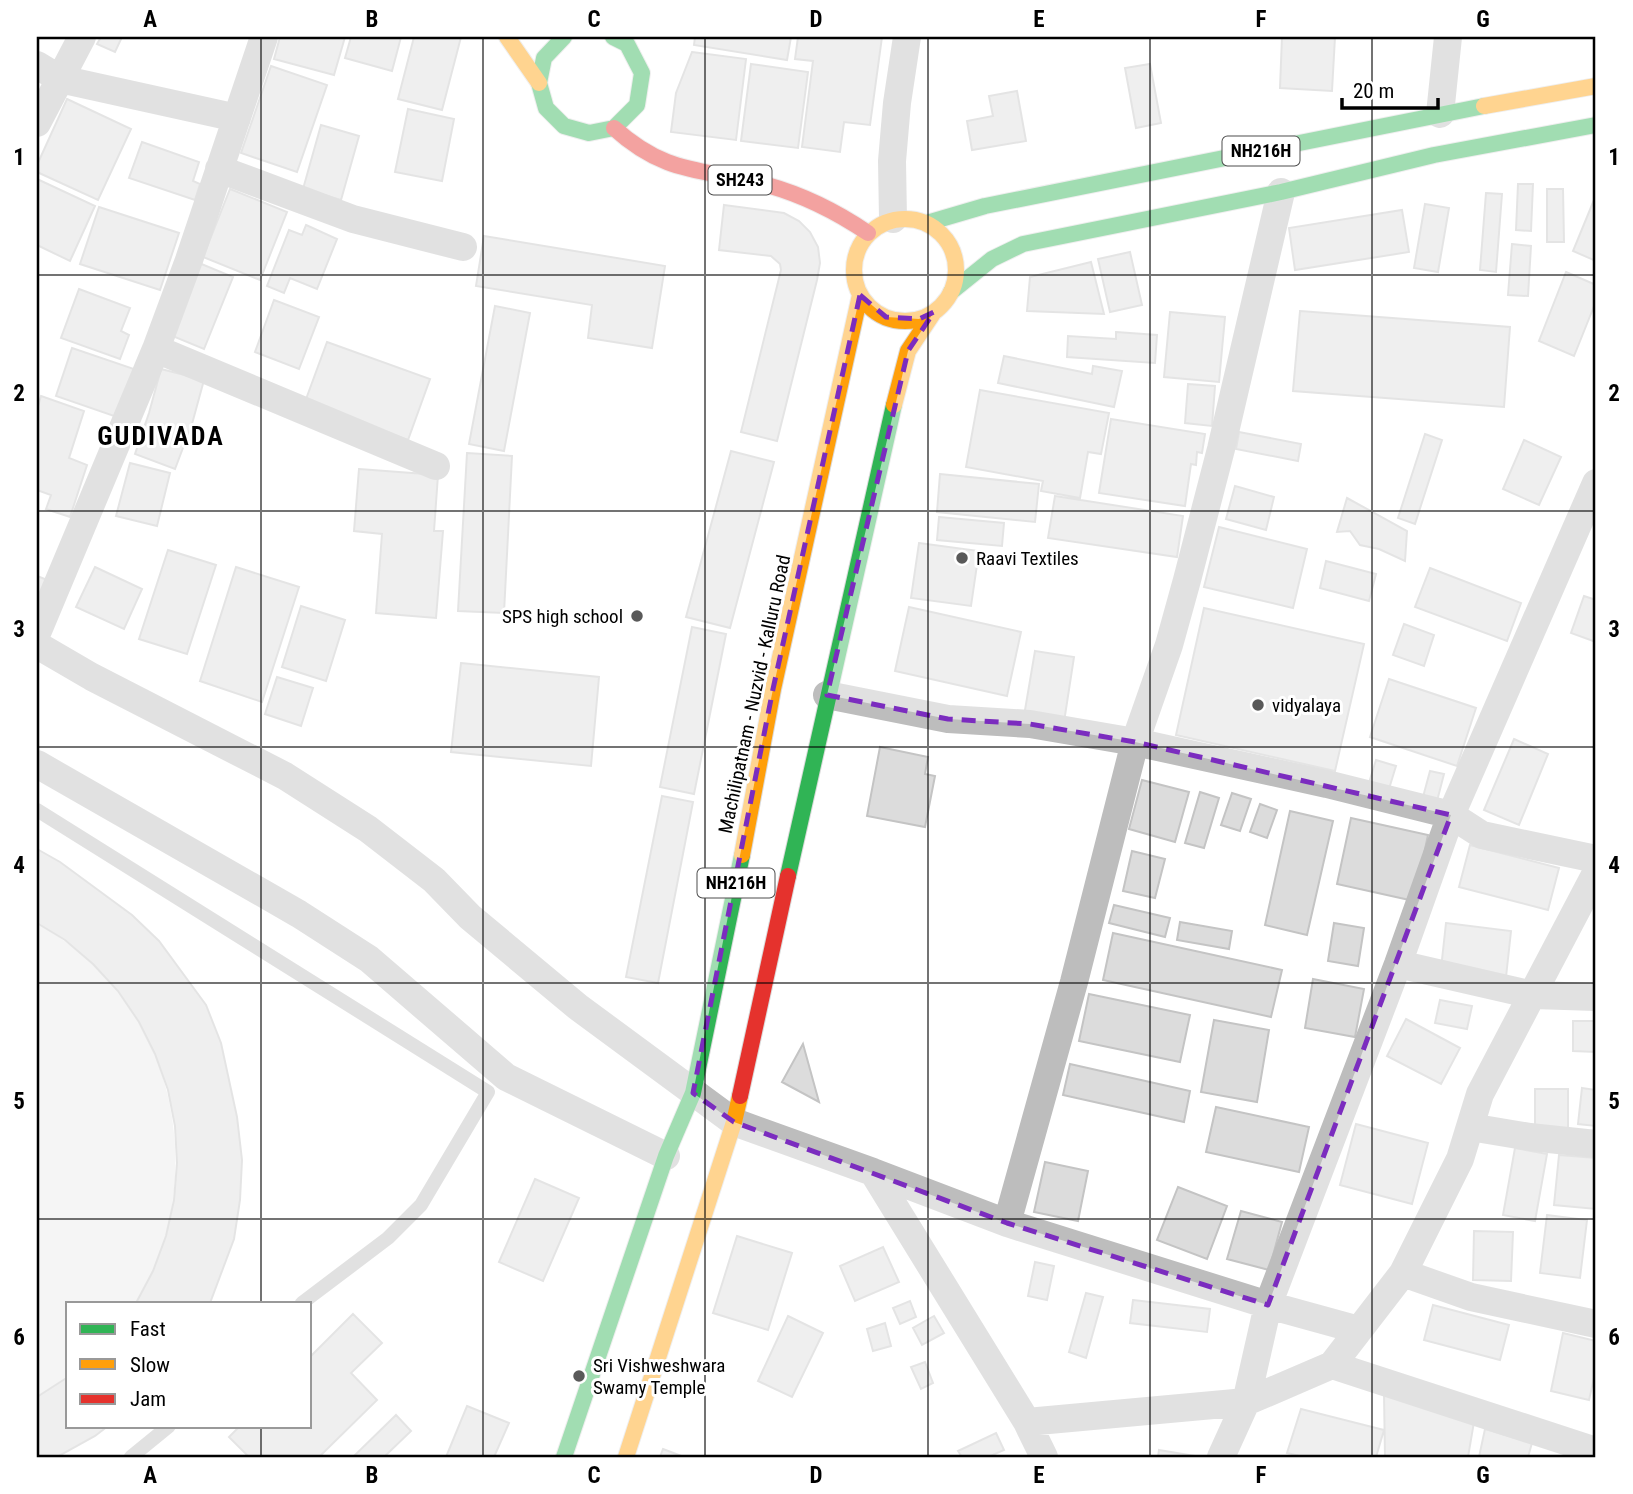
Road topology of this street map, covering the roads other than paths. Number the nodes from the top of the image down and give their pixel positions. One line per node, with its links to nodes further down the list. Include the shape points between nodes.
1 (82, 37): 8 (street)
2 (264, 37): 12 (street)
3 (507, 37): 9 (main road)
4 (564, 37): 9 (main road, via 544,58)
5 (907, 37): 18 (street, via 892,161)
6 (1448, 37): 11 (street)
7 (623, 39): 15 (main road, via 642,73 637,105)
8 (48, 72): 12 (street); 13 (street)
9 (539, 83): 15 (main road, via 546,108 564,127 589,133)
10 (1596, 86): 11 (main road, NH216H)
11 (1440, 114): 19 (main road, NH216H, via 985,206)
12 (237, 118): 16 (street)
13 (37, 123)
14 (1596, 125): 17 (main road, NH216H, via 1434,155)
15 (614, 128): 20 (main road, SH243, via 667,165 780,190 818,203)
16 (219, 169): 21 (street, via 353,219); 25 (street)
17 (1281, 192): 22 (main road, NH216H, via 1023,244 992,259); 31 (street, via 1190,567)
18 (893, 219): 19 (main road, NH216H); 20 (main road)
19 (927, 223): 22 (main road, via 950,245 956,277)
20 (869, 233): 23 (main road, NH216H, via 854,263)
21 (463, 247)
22 (951, 292): 24 (main road, NH216H)
23 (860, 295): 24 (main road, via 871,308 902,321); 40 (main road, Machilipatnam - Nuzvid - Kalluru Road / NH216H, via 773,689)
24 (934, 312): 30 (main road, NH216H, via 908,351)
25 (156, 349): 26 (street); 28 (street)
26 (436, 466)
27 (1596, 483): 34 (street)
28 (37, 633)
29 (37, 645): 40 (street, via 285,776 368,829 434,880 491,935 578,1007)
30 (827, 695): 31 (street, via 948,719 1030,724); 41 (main road, NH216H)
31 (1135, 742): 34 (street); 46 (street)
32 (37, 764): 44 (street, via 369,959 506,1077)
33 (37, 810): 48 (lane, via 488,1092 421,1205 388,1238)
34 (1451, 815): 35 (street, via 1482,835); 37 (street)
35 (1596, 859)
36 (1596, 873): 38 (street)
37 (1398, 964): 38 (street); 49 (street)
38 (1533, 995): 39 (street); 42 (street, via 1480,1094)
39 (1596, 997)
40 (693, 1093): 41 (street); 44 (main road, Machilipatnam - Nuzvid - Kalluru Road / NH216H)
41 (734, 1122): 45 (street); 59 (main road, NH216H)
42 (1470, 1127): 43 (street); 47 (street, via 1460,1159)
43 (1596, 1144)
44 (666, 1156): 58 (main road, Machilipatnam - Nuzvid - Kalluru Road / NH216H)
45 (873, 1172): 46 (street); 54 (street)
46 (1007, 1223): 49 (street)
47 (1403, 1273): 50 (street, via 1471,1297); 51 (street)
48 (303, 1302)
49 (1268, 1305): 51 (street); 53 (street)
50 (1596, 1324)
51 (1359, 1330): 52 (street)
52 (1332, 1365): 53 (street); 56 (street)
53 (1246, 1402): 54 (street); 61 (street)
54 (1027, 1422): 60 (street)
55 (167, 1428): 57 (lane)
56 (1581, 1451)
57 (131, 1457)
58 (564, 1457)
59 (626, 1457)
60 (1044, 1457)
61 (1221, 1457)

